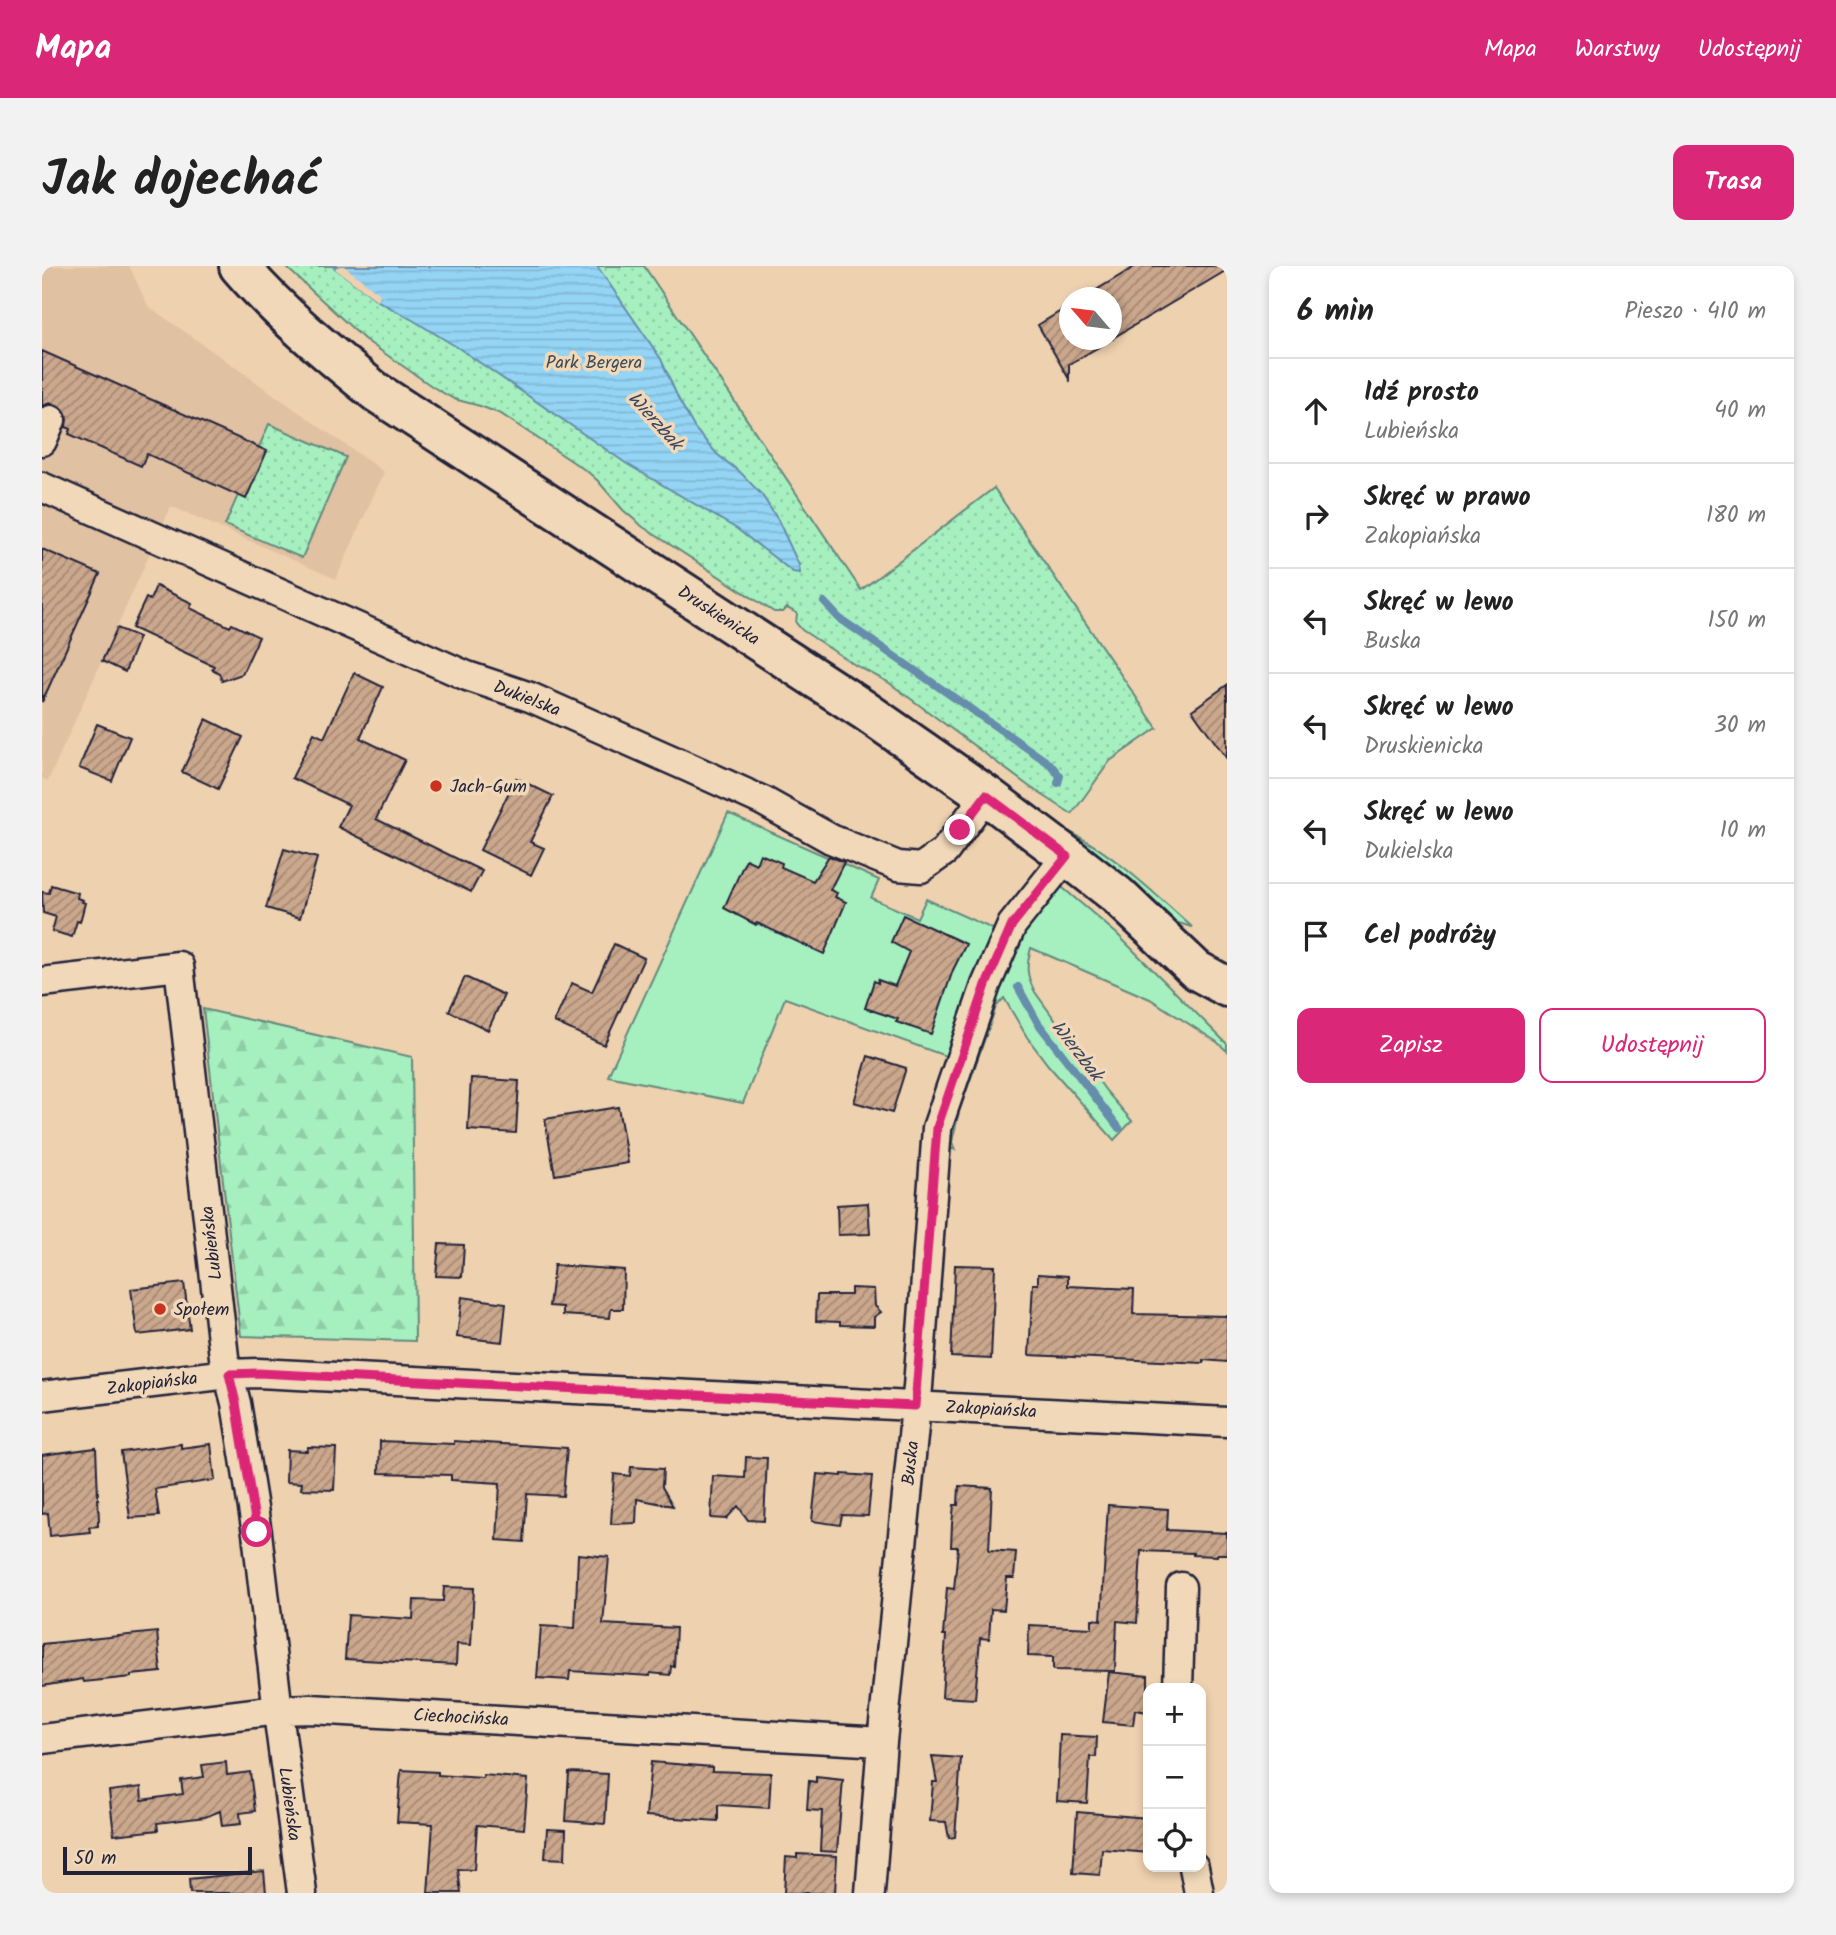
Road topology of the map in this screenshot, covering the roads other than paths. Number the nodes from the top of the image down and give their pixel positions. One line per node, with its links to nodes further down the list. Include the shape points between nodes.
1 (239, 266): 3 (street, Druskienicka, via 300,327 376,392 864,710)
2 (42, 487): 3 (street, Dukielska, via 467,676 530,697 898,866 921,868 945,851)
3 (986, 795): 4 (street, Druskienicka)
4 (1067, 856): 5 (street, Druskienicka); 10 (street, Buska, via 1012,925 986,985 937,1128)
5 (1212, 979): 7 (street, Druskienicka, via 1219,1010)
6 (42, 982): 8 (street, Lubieńska, via 179,966)
7 (1227, 1016)
8 (229, 1374): 9 (street, Zakopiańska); 10 (street, Zakopiańska); 14 (street, Lubieńska, via 257,1532)
9 (42, 1396)
10 (915, 1406): 11 (street, Zakopiańska); 16 (street, Buska)
11 (1227, 1422)
12 (1181, 1587): 13 (street)
13 (1178, 1683)
14 (278, 1710): 15 (street, Ciechocińska); 16 (street, Ciechocińska); 18 (street, Lubieńska)
15 (42, 1739)
16 (881, 1742): 19 (street, Buska)
17 (1195, 1872): 20 (street)
18 (302, 1893)
19 (870, 1893)
20 (1199, 1893)

